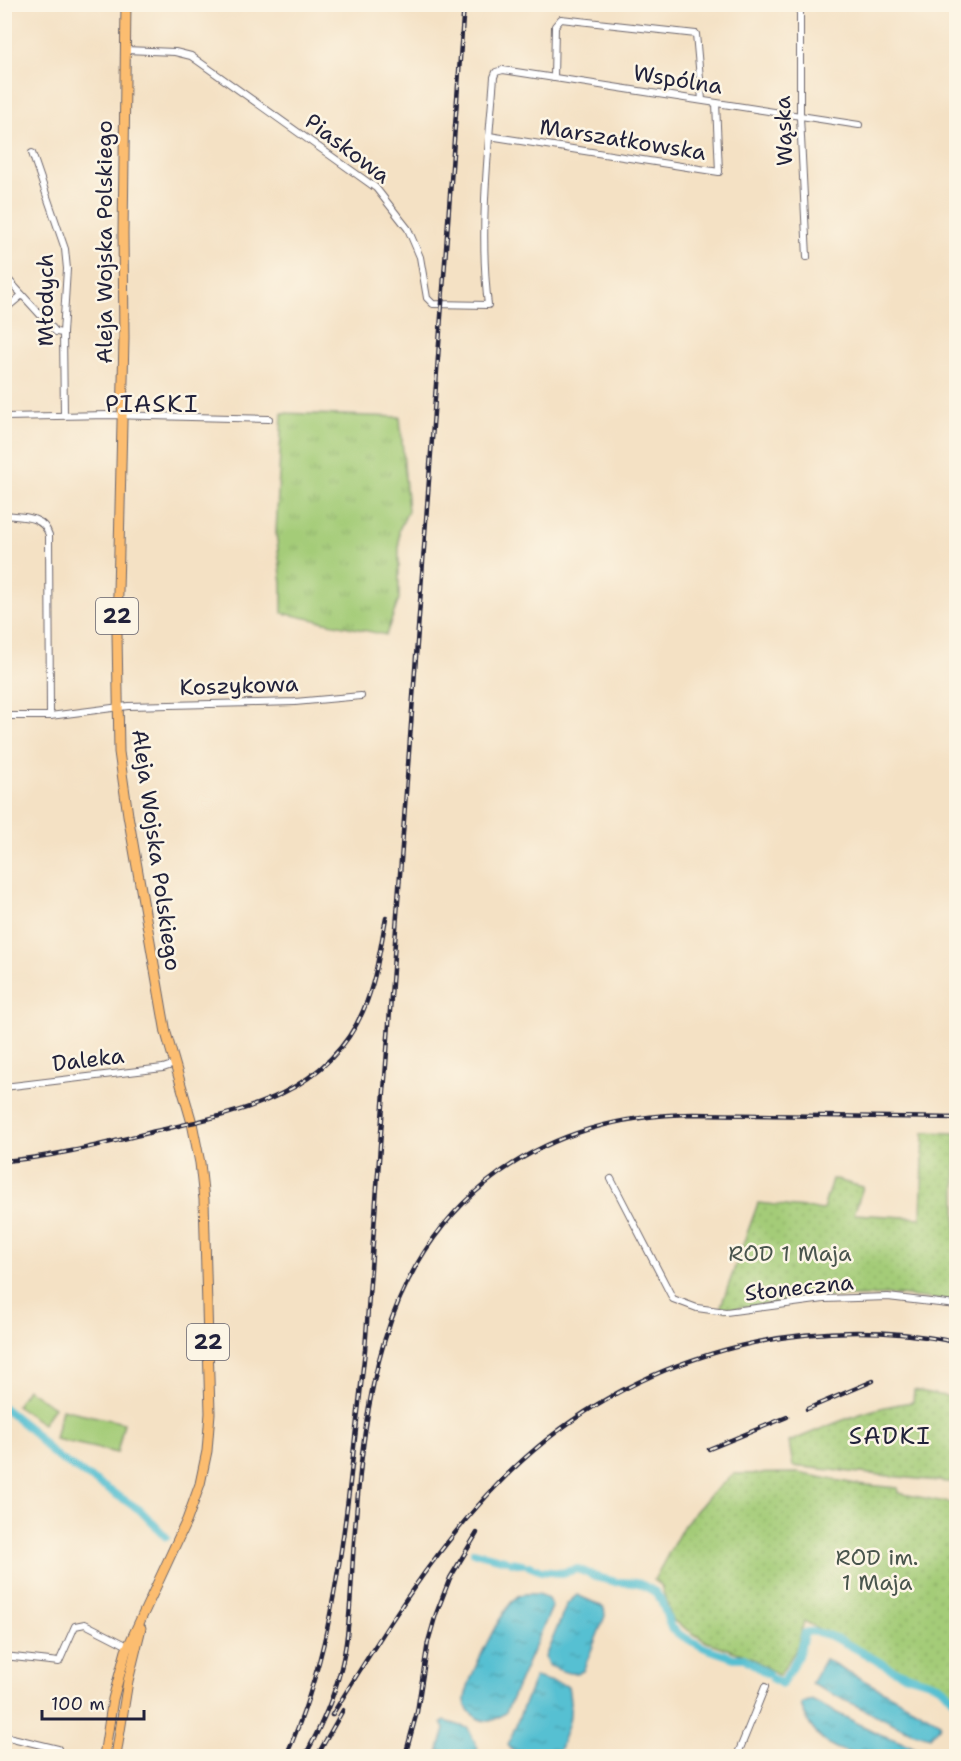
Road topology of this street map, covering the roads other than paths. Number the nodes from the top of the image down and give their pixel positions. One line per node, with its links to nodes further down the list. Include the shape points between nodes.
1 (126, 4): 3 (main road, Aleja Wojska Polskiego / 22)
2 (800, 4): 8 (street, Wąska)
3 (125, 50): 10 (street, Piaskowa, via 191,56 376,188 408,229 420,257 427,298 433,304 488,305 483,252); 18 (main road, Aleja Wojska Polskiego / 22)
4 (494, 77): 5 (street, Wspólna, via 503,70); 10 (street, Piaskowa)
5 (554, 78): 6 (street, Wspólna); 6 (street, via 555,26 561,19 696,34)
6 (702, 100): 7 (street, Wspólna)
7 (716, 103): 8 (street, Wspólna); 10 (street, Marszałkowska, via 718,172)
8 (800, 117): 9 (street, Wspólna); 12 (street, Wąska)
9 (859, 125)
10 (489, 136)
11 (32, 153): 16 (street, Młodych, via 65,249)
12 (807, 257)
13 (4, 275): 14 (street)
14 (22, 295): 15 (street); 16 (street, via 56,332)
15 (4, 310)
16 (63, 333): 17 (street, Młodych)
17 (64, 415): 18 (street); 19 (street)
18 (122, 416): 20 (street); 23 (main road, Aleja Wojska Polskiego / 22)
19 (4, 417)
20 (269, 419)
21 (4, 515): 25 (street, via 37,520 49,535)
22 (361, 696): 23 (street, Koszykowa)
23 (117, 708): 25 (street, Koszykowa); 26 (main road, Aleja Wojska Polskiego / 22, via 128,815 154,971)
24 (4, 716): 25 (street, Koszykowa)
25 (50, 716)
26 (175, 1064): 27 (street, Daleka); 30 (main road, Aleja Wojska Polskiego / 22, via 192,1123 203,1188 209,1429 205,1467 194,1504)
27 (4, 1087)
28 (611, 1179): 29 (street, Słoneczna, via 673,1299 697,1308 726,1312 824,1299 888,1298)
29 (957, 1305)
30 (146, 1611): 31 (main road, Aleja Wojska Polskiego / 22); 37 (main road, Aleja Wojska Polskiego / 22, via 128,1681)
31 (128, 1646): 32 (street, via 85,1624 75,1626 59,1662); 36 (main road, Aleja Wojska Polskiego / 22, via 113,1699)
32 (4, 1656)
33 (765, 1687): 38 (street)
34 (4, 1736): 35 (street, via 58,1749)
35 (57, 1756)
36 (104, 1756)
37 (116, 1756)
38 (737, 1756)

